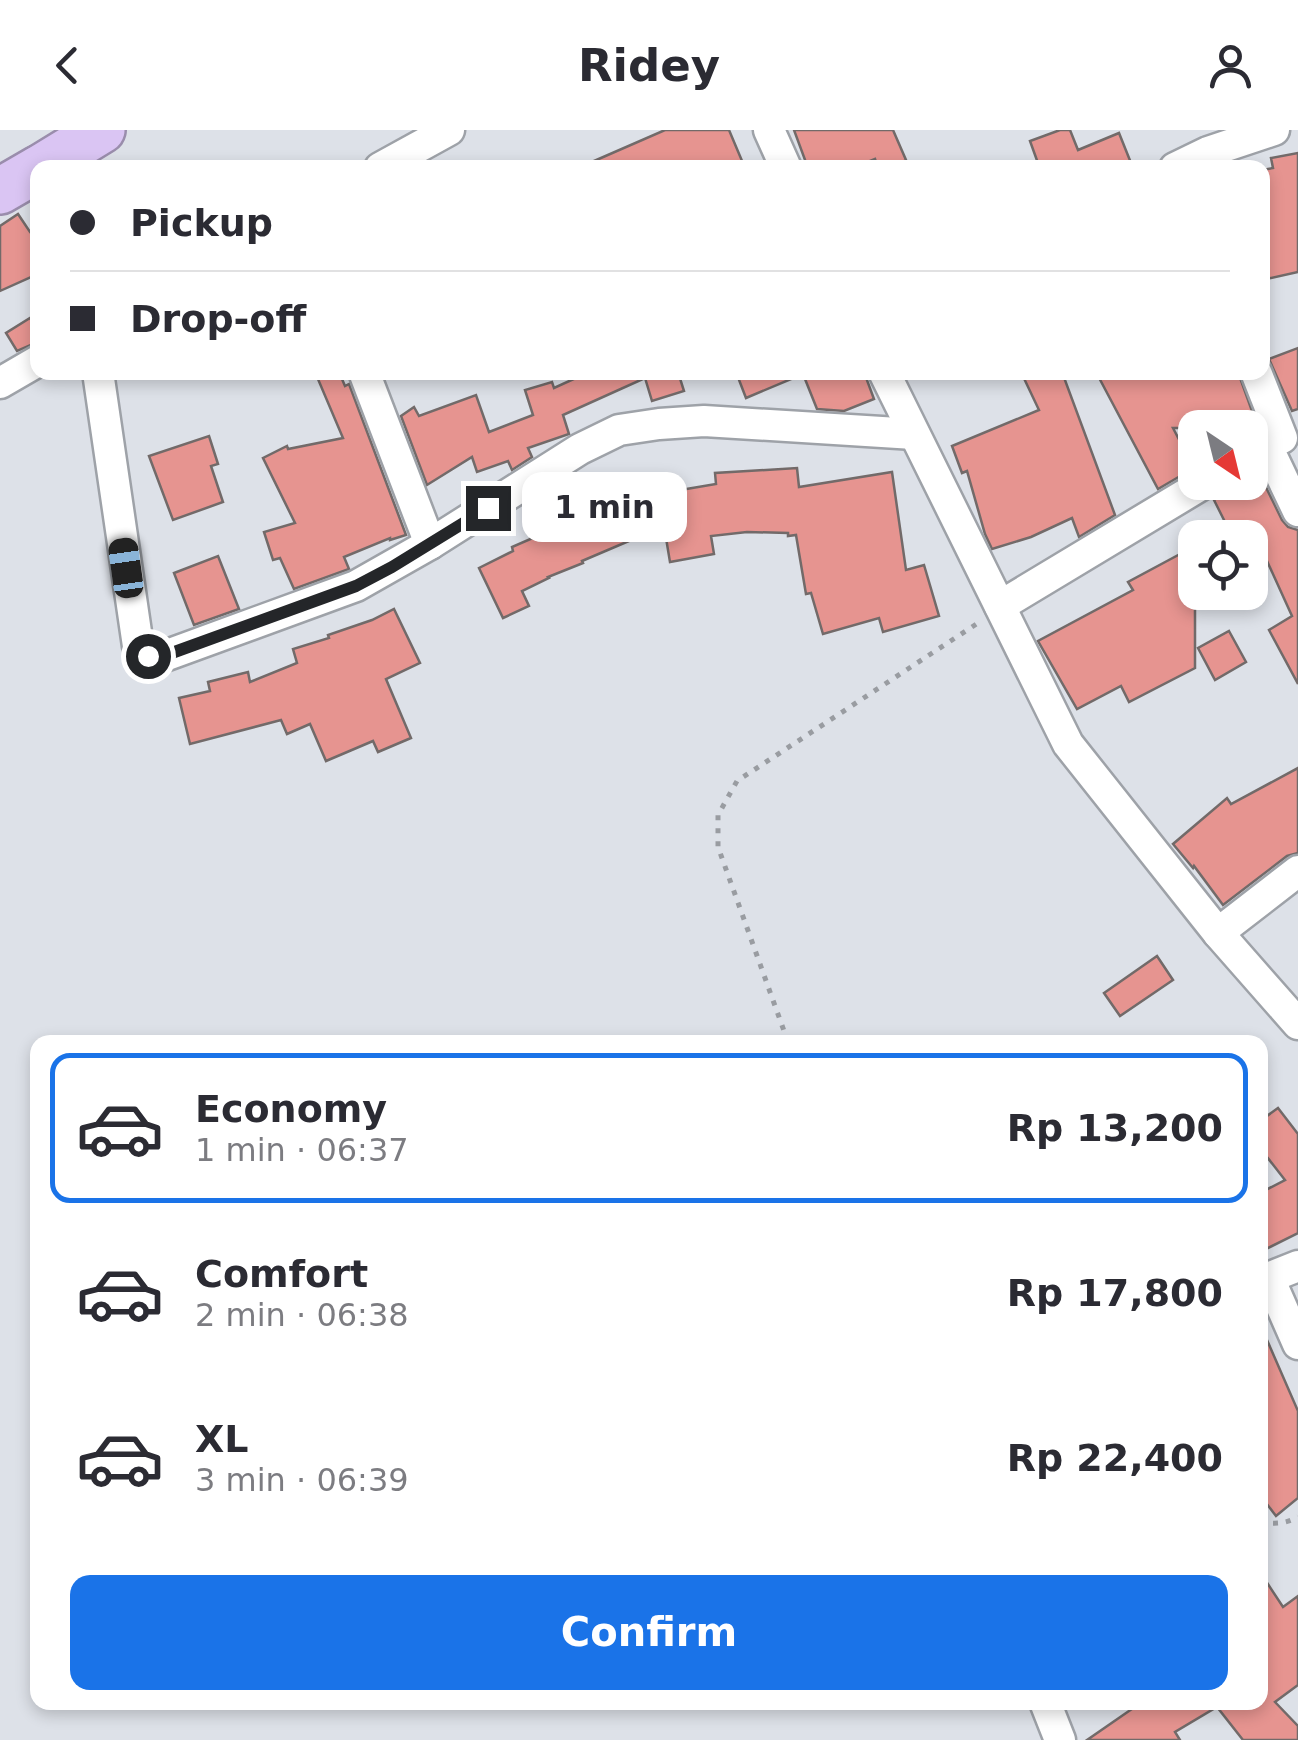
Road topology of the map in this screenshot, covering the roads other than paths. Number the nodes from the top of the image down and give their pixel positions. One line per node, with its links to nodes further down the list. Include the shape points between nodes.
1 (102, 130): 6 (highway)
2 (449, 130): 7 (street)
3 (768, 130): 8 (street)
4 (1274, 130): 5 (street)
5 (1204, 141): 9 (street)
6 (52, 160)
7 (395, 160)
8 (782, 160)
9 (1184, 160)
10 (30, 174): 11 (highway)
11 (0, 192)
12 (30, 366): 17 (street)
13 (99, 380): 22 (street, via 138,646 148,656 158,658 356,586)
14 (367, 380): 22 (street)
15 (888, 380): 18 (street)
16 (1258, 380): 19 (street)
17 (0, 383)
18 (914, 434): 22 (street, via 704,421 618,430); 23 (street)
19 (1274, 442): 21 (street)
20 (1178, 499): 23 (street)
21 (1298, 511)
22 (430, 544)
23 (1000, 606): 25 (street, via 1068,744)
24 (1298, 871): 25 (street)
25 (1218, 933): 26 (street)
26 (1298, 1024)
27 (1298, 1266): 28 (street)
28 (1268, 1277)
29 (1268, 1287): 30 (street)
30 (1298, 1344)
31 (1049, 1710): 32 (street)
32 (1060, 1740)

